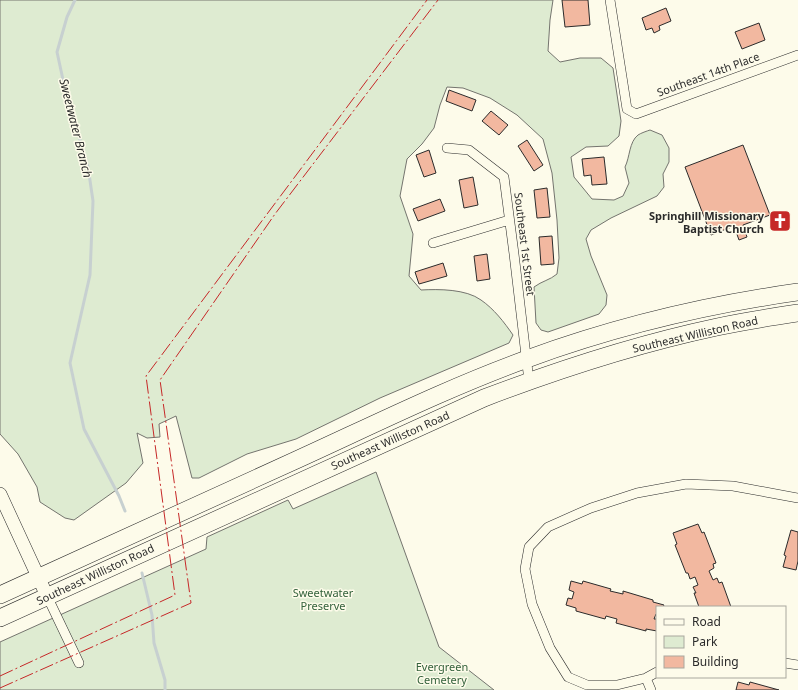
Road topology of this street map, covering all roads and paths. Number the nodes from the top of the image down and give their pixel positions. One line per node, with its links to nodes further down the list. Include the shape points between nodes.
1 (610, 0): 2 (street, Southeast 14th Place, via 627,109 636,114)
2 (798, 55)
3 (447, 148): 4 (street, Southeast 1st Street, via 469,150 504,177)
4 (510, 220): 5 (street); 10 (street, Southeast 1st Street)
5 (432, 243)
6 (798, 292): 8 (highway, Southeast Williston Road)
7 (798, 313): 9 (highway, Southeast Williston Road)
8 (665, 317): 9 (highway); 10 (highway, Southeast Williston Road)
9 (670, 338): 11 (highway, Southeast Williston Road)
10 (526, 359): 11 (street, Southeast 1st Street); 14 (highway, Southeast Williston Road, via 442,394)
11 (528, 381): 16 (highway, Southeast Williston Road, via 429,422)
12 (0, 494): 14 (main road)
13 (798, 498): 22 (street, via 733,486 686,484 637,493 591,508 548,527 529,547 525,570 532,604 550,648 568,677 588,686 617,685)
14 (38, 577): 15 (highway, Southeast Williston Road); 16 (main road)
15 (0, 594)
16 (47, 596): 17 (highway, Southeast Williston Road); 18 (street)
17 (0, 618)
18 (79, 662)
19 (786, 663): 20 (street)
20 (798, 665)
21 (656, 673): 22 (street)
22 (646, 678): 23 (street)
23 (651, 690)

